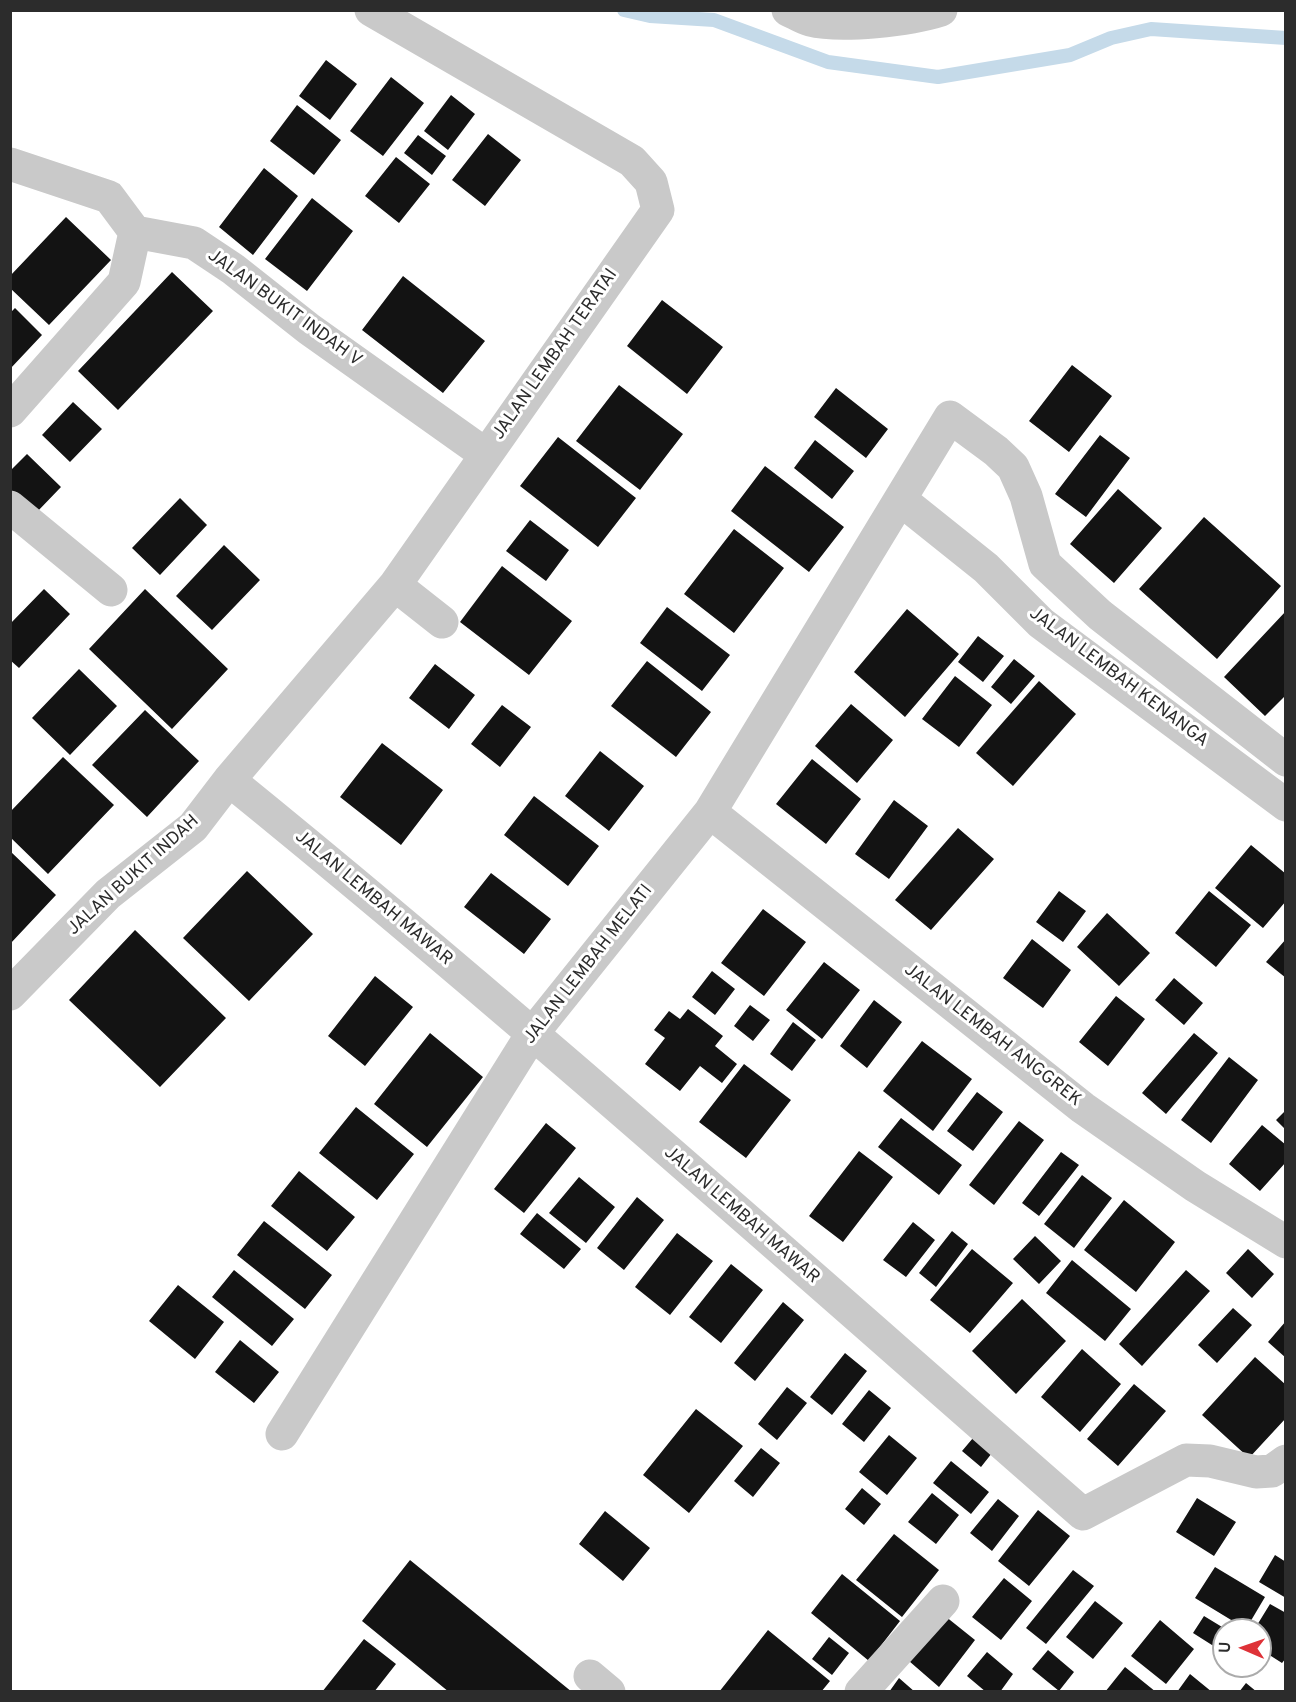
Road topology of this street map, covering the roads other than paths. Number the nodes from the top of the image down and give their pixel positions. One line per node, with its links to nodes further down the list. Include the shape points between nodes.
1 (371, 10): 7 (street, JALAN LEMBAH TERATAI, via 632,160 651,182 656,200 658,210)
2 (788, 10): 3 (street, via 811,20 853,23 920,17)
3 (941, 10)
4 (10, 164): 5 (street, via 109,197)
5 (135, 232): 6 (street, via 124,282); 7 (street, JALAN BUKIT INDAH V, via 194,243)
6 (10, 411)
7 (485, 454): 10 (street, JALAN LEMBAH TERATAI)
8 (901, 500): 13 (street, JALAN LEMBAH MELATI, via 950,417 1013,467 1026,496 1045,564 1100,615); 15 (street, JALAN LEMBAH KENANGA, via 986,568 1041,623); 16 (street, JALAN LEMBAH MELATI)
9 (10, 507): 11 (street)
10 (395, 585): 12 (street); 14 (street, JALAN LEMBAH TERATAI)
11 (111, 590)
12 (442, 622)
13 (1286, 760)
14 (229, 780): 17 (street, JALAN BUKIT INDAH, via 193,827 108,894); 18 (street, JALAN LEMBAH MAWAR)
15 (1286, 805)
16 (710, 812): 18 (street, JALAN LEMBAH MELATI); 19 (street, JALAN LEMBAH ANGGREK, via 1083,1108 1195,1186)
17 (10, 994)
18 (532, 1034): 20 (street, JALAN LEMBAH MELATI); 21 (street, JALAN LEMBAH MAWAR, via 1083,1514 1186,1460 1210,1461 1256,1472 1272,1471)
19 (1286, 1242)
20 (282, 1434)
21 (1286, 1461)
22 (943, 1601): 23 (street)
23 (861, 1692)

